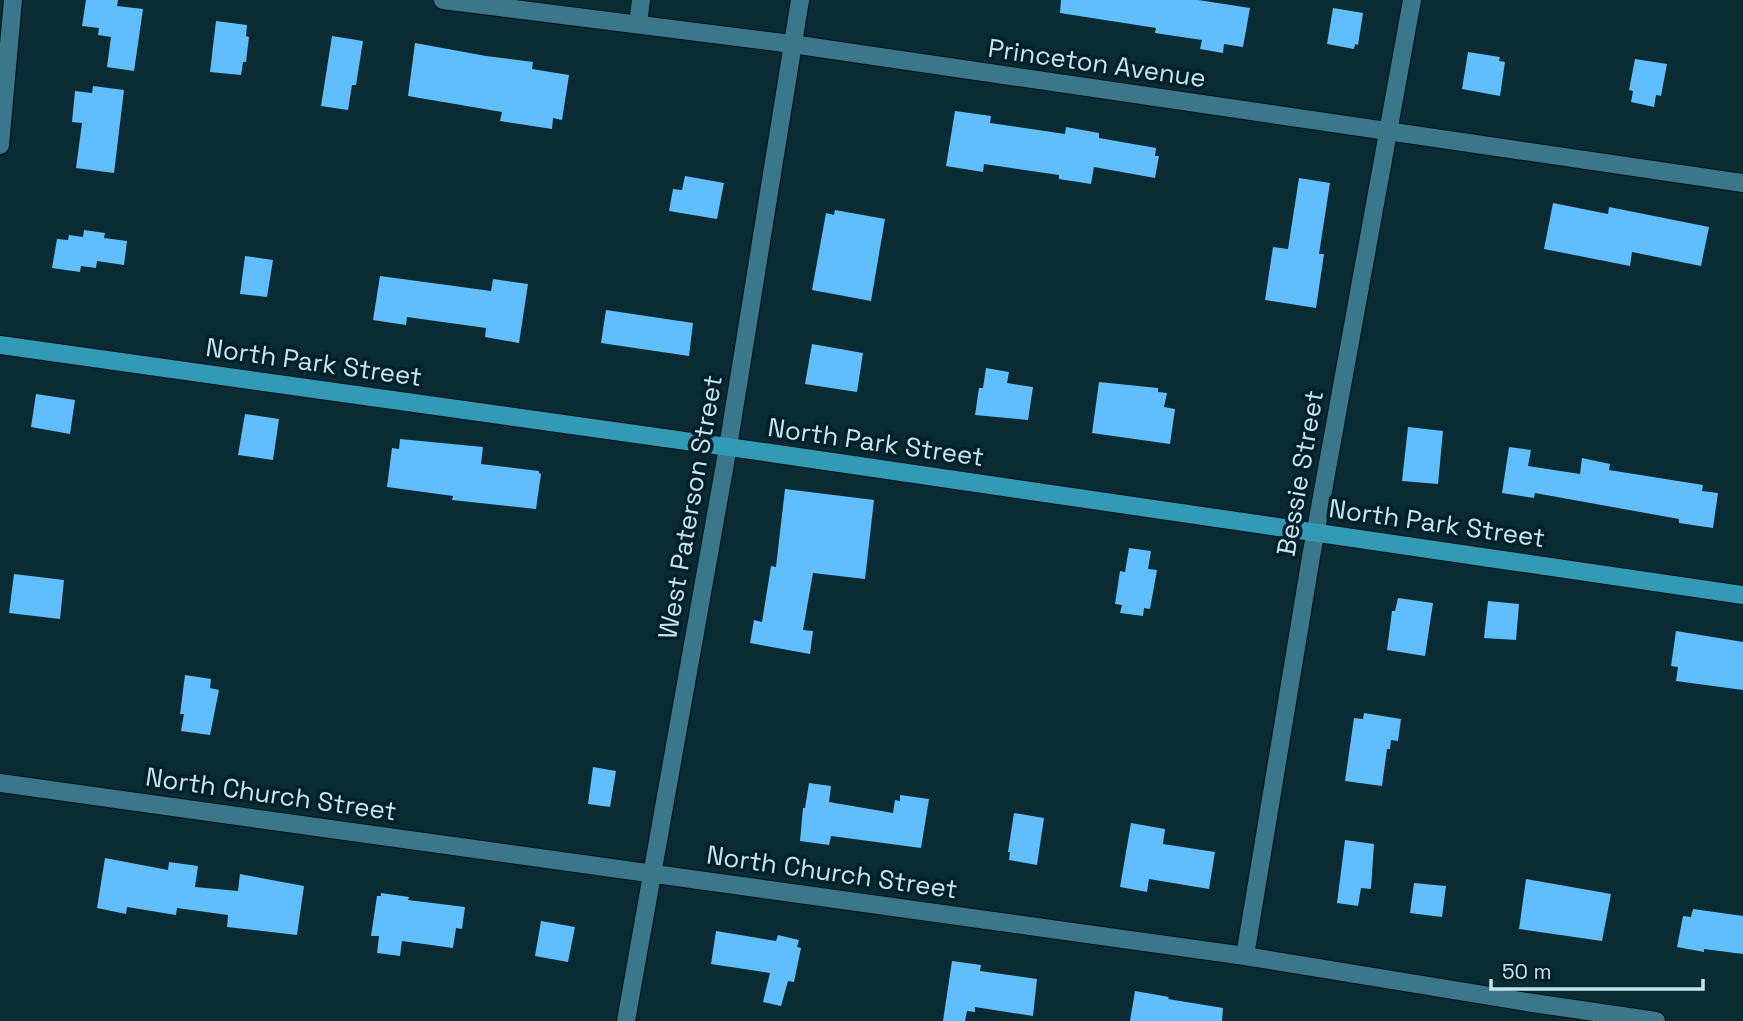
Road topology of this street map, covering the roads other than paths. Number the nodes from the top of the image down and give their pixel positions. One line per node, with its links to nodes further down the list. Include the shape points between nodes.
1 (13, 0): 9 (street)
2 (443, 0): 6 (street, Princeton Avenue)
3 (641, 0): 6 (street)
4 (800, 0): 7 (street, West Paterson Street)
5 (1412, 0): 8 (street, Bessie Street)
6 (638, 24): 7 (street, Princeton Avenue)
7 (792, 44): 8 (street, Princeton Avenue); 12 (street, West Paterson Street)
8 (1388, 132): 10 (street, Princeton Avenue); 13 (street, Bessie Street)
9 (0, 145)
10 (1743, 183)
11 (0, 345): 12 (main road, North Park Street)
12 (728, 447): 13 (main road, North Park Street); 16 (street, West Paterson Street)
13 (1316, 531): 14 (main road, North Park Street); 17 (street, Bessie Street)
14 (1743, 595)
15 (0, 783): 16 (street, North Church Street)
16 (653, 874): 17 (street, North Church Street); 18 (street, West Paterson Street)
17 (1245, 956): 19 (street, North Church Street)
18 (626, 1021)
19 (1656, 1021)

